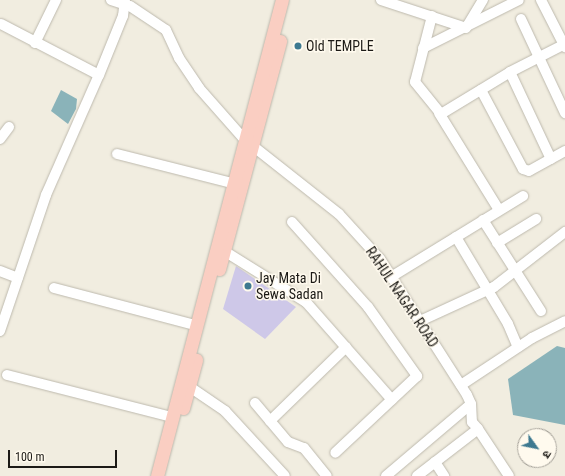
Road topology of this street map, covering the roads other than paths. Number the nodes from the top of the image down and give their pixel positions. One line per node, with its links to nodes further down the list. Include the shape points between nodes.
1 (56, 0): 15 (street)
2 (111, 0): 10 (street, RAHUL NAGAR ROAD)
3 (282, 0): 26 (main road)
4 (290, 0): 26 (main road)
5 (381, 0): 9 (street)
6 (483, 0): 14 (street)
7 (519, 0): 14 (street)
8 (541, 0): 16 (street)
9 (395, 2): 11 (street)
10 (127, 3): 20 (street); 26 (street, RAHUL NAGAR ROAD, via 166,30 179,58 199,88)
11 (432, 16): 14 (street); 17 (street)
12 (521, 18): 18 (street)
13 (1, 24): 15 (street)
14 (466, 28): 17 (street)
15 (35, 43): 20 (street)
16 (564, 45): 18 (street)
17 (423, 48): 22 (street, via 416,84)
18 (539, 56): 19 (street); 23 (street)
19 (510, 72): 21 (street); 29 (street)
20 (99, 75): 43 (street, via 46,195)
21 (480, 90): 22 (street); 29 (street, via 523,169 529,171)
22 (439, 113): 32 (street)
23 (565, 113)
24 (9, 127): 25 (street)
25 (0, 139)
26 (248, 142): 30 (main road); 39 (main road); 42 (street, RAHUL NAGAR ROAD, via 339,214 380,259)
27 (565, 151): 29 (street)
28 (117, 154): 30 (street)
29 (551, 159)
30 (232, 183): 49 (main road)
31 (522, 196): 32 (street)
32 (499, 210): 34 (street)
33 (536, 219): 38 (street)
34 (483, 220): 37 (street); 38 (street)
35 (292, 222): 56 (street, via 368,307 417,376)
36 (565, 232): 41 (street)
37 (456, 237): 42 (street); 45 (street)
38 (497, 243): 41 (street)
39 (224, 251): 51 (street, via 302,299); 54 (main road)
40 (0, 271): 43 (street)
41 (514, 271): 45 (street); 46 (street)
42 (391, 276): 47 (street, RAHUL NAGAR ROAD)
43 (18, 278): 50 (street)
44 (54, 288): 49 (street)
45 (486, 291): 47 (street); 52 (street, via 508,324)
46 (541, 311)
47 (420, 321): 55 (street, RAHUL NAGAR ROAD)
48 (565, 321): 52 (street)
49 (195, 325): 54 (main road)
50 (0, 331)
51 (346, 347): 56 (street); 60 (street)
52 (518, 347): 55 (street)
53 (7, 375): 59 (street)
54 (185, 383): 59 (main road); 65 (main road); 66 (street, via 225,411)
55 (461, 385): 58 (street, RAHUL NAGAR ROAD)
56 (392, 400): 62 (street)
57 (255, 403): 60 (street)
58 (471, 404): 61 (street, RAHUL NAGAR ROAD, via 472,422); 68 (street)
59 (172, 417): 64 (main road)
60 (270, 421): 67 (street, via 290,444 304,448)
61 (478, 429): 63 (street); 71 (street, RAHUL NAGAR ROAD)
62 (335, 453)
63 (435, 462): 69 (street); 70 (street)
64 (157, 476)
65 (165, 476)
66 (285, 476)
67 (327, 476)
68 (386, 476)
69 (417, 476)
70 (444, 476)
71 (509, 476)

